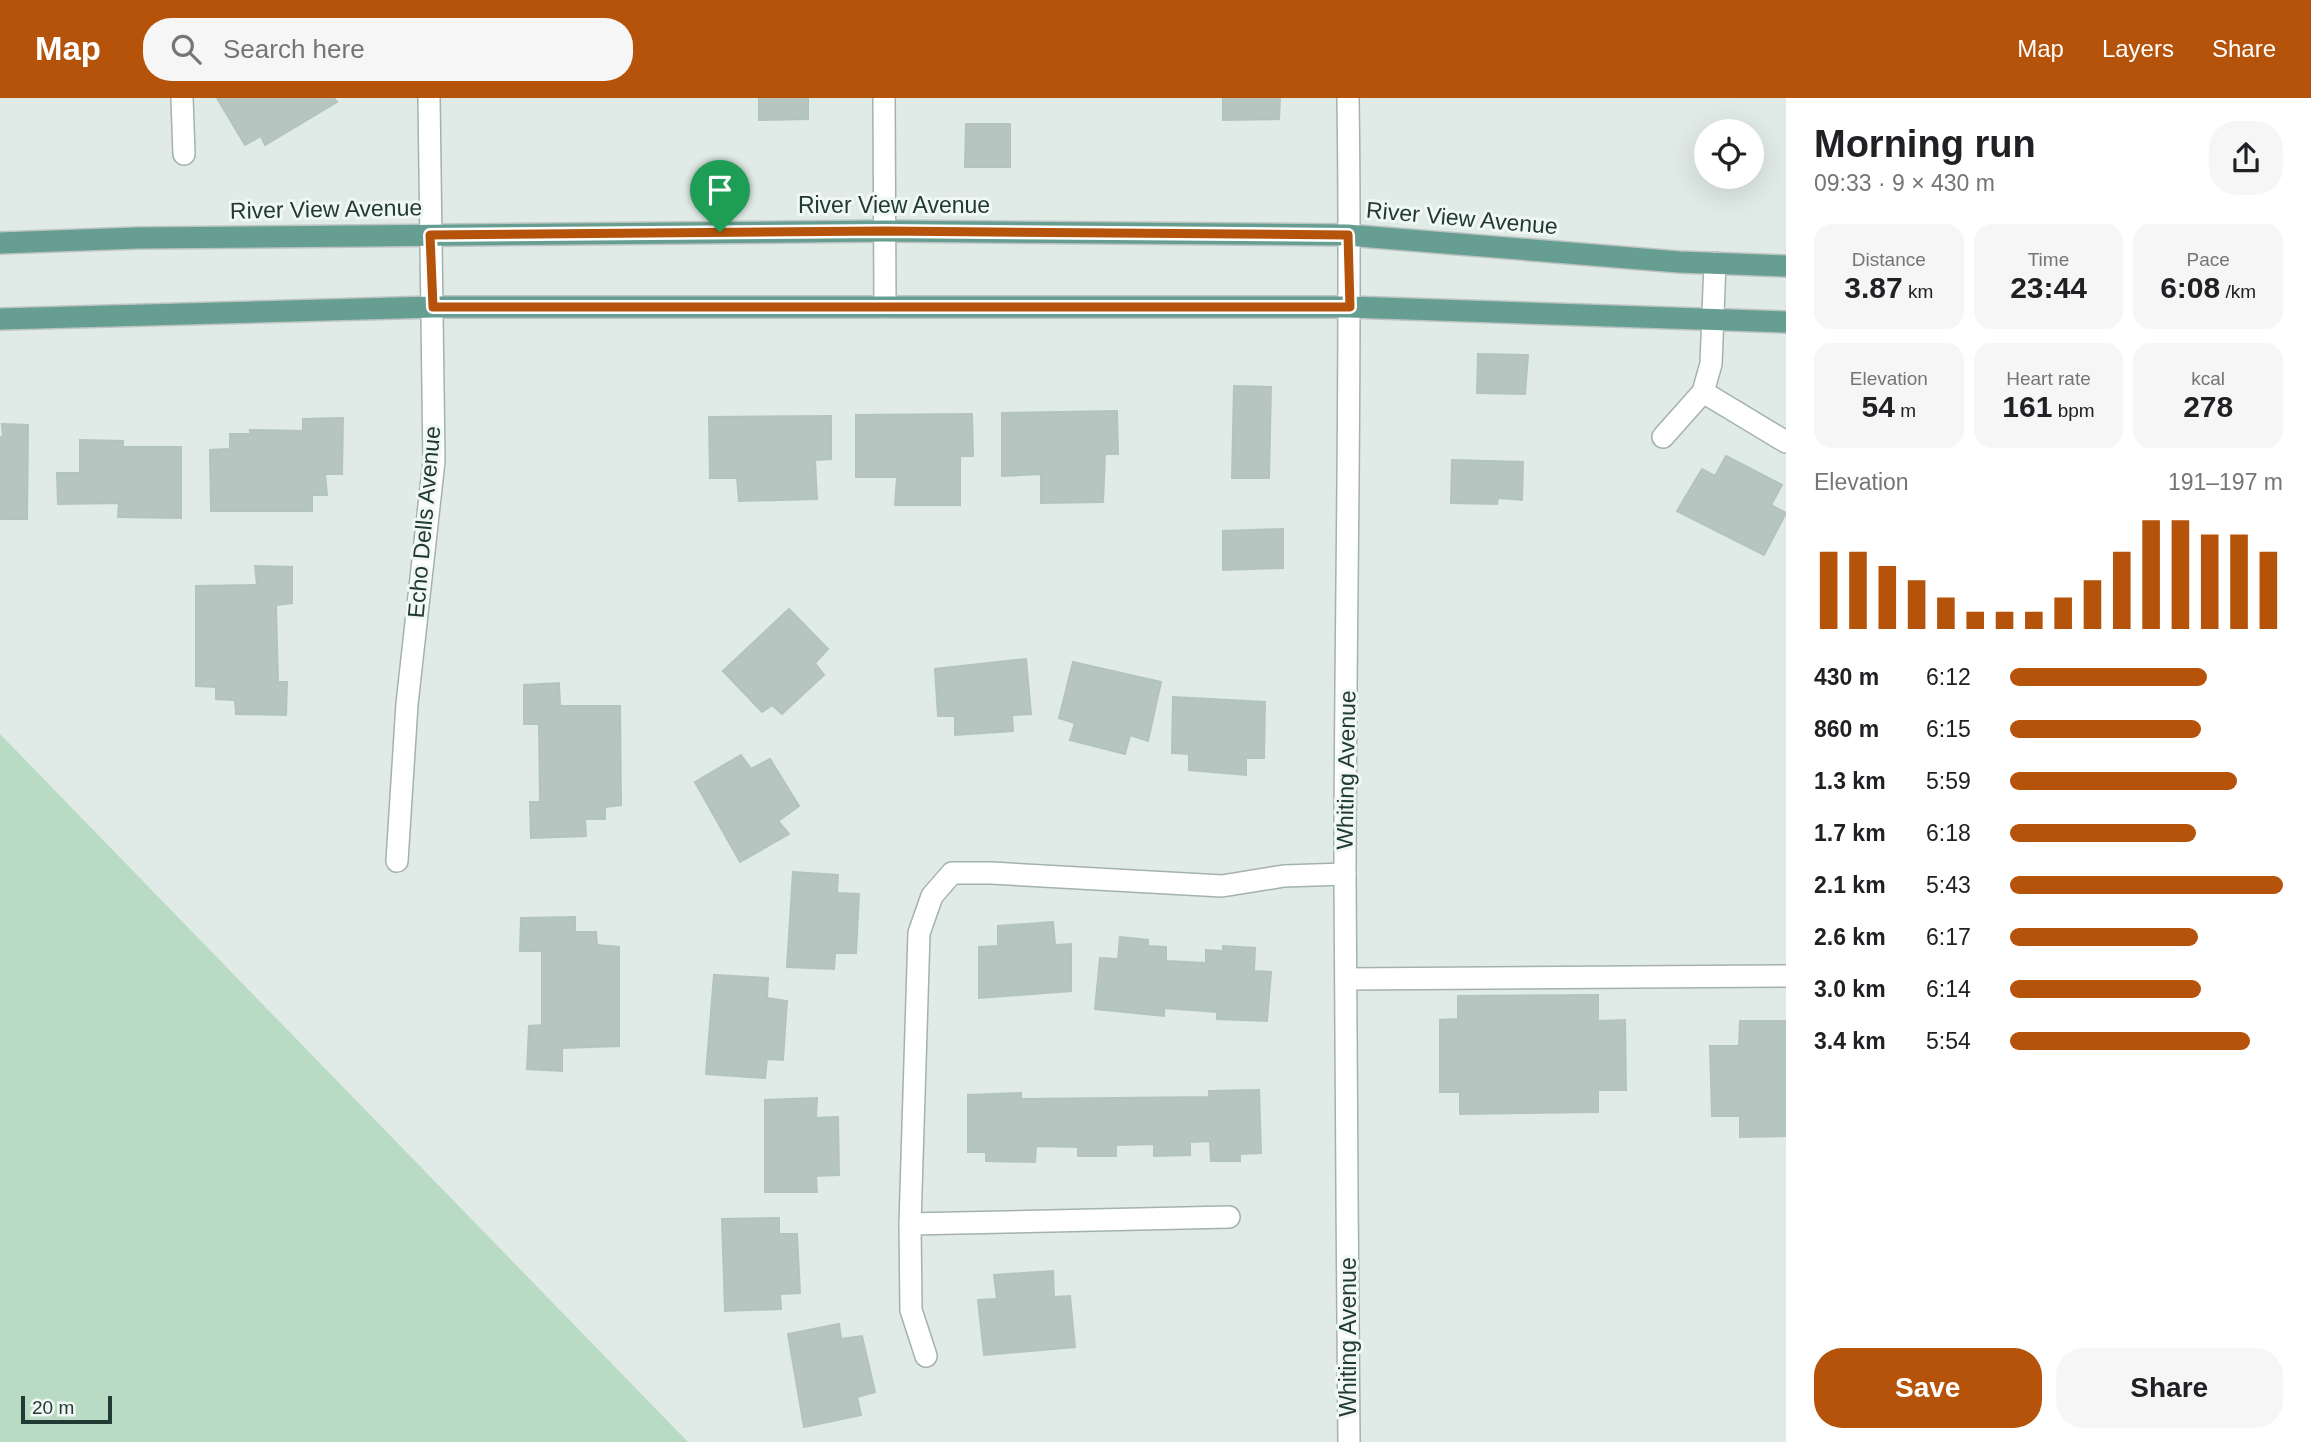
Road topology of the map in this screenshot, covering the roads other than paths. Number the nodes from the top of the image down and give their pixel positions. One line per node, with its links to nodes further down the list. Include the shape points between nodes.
1 (182, 98): 5 (street)
2 (429, 98): 7 (street, Echo Dells Avenue)
3 (884, 98): 6 (street)
4 (1348, 98): 8 (street, Whiting Avenue)
5 (184, 154)
6 (885, 231): 7 (main road, River View Avenue); 8 (main road, River View Avenue); 13 (street)
7 (430, 235): 9 (main road, River View Avenue); 12 (street, Echo Dells Avenue)
8 (1348, 235): 10 (main road, River View Avenue); 14 (street, Whiting Avenue)
9 (0, 243)
10 (1715, 263): 11 (main road, River View Avenue); 16 (street)
11 (1786, 266)
12 (433, 307): 13 (main road); 15 (main road); 21 (street, Echo Dells Avenue, via 434,461 407,704)
13 (885, 307): 14 (main road)
14 (1350, 307): 16 (main road); 22 (street, Whiting Avenue)
15 (0, 319)
16 (1713, 319): 17 (main road); 18 (street, via 1711,364)
17 (1786, 323)
18 (1703, 392): 19 (street); 20 (street)
19 (1663, 437)
20 (1786, 442)
21 (397, 861)
22 (1345, 874): 24 (street, Whiting Avenue); 26 (street, via 1284,876 1222,886 952,873 932,896 919,933)
23 (1786, 976): 24 (street)
24 (1346, 979): 28 (street, Whiting Avenue)
25 (1229, 1217): 26 (street)
26 (910, 1224): 27 (street, via 911,1310)
27 (926, 1356)
28 (1349, 1442)

